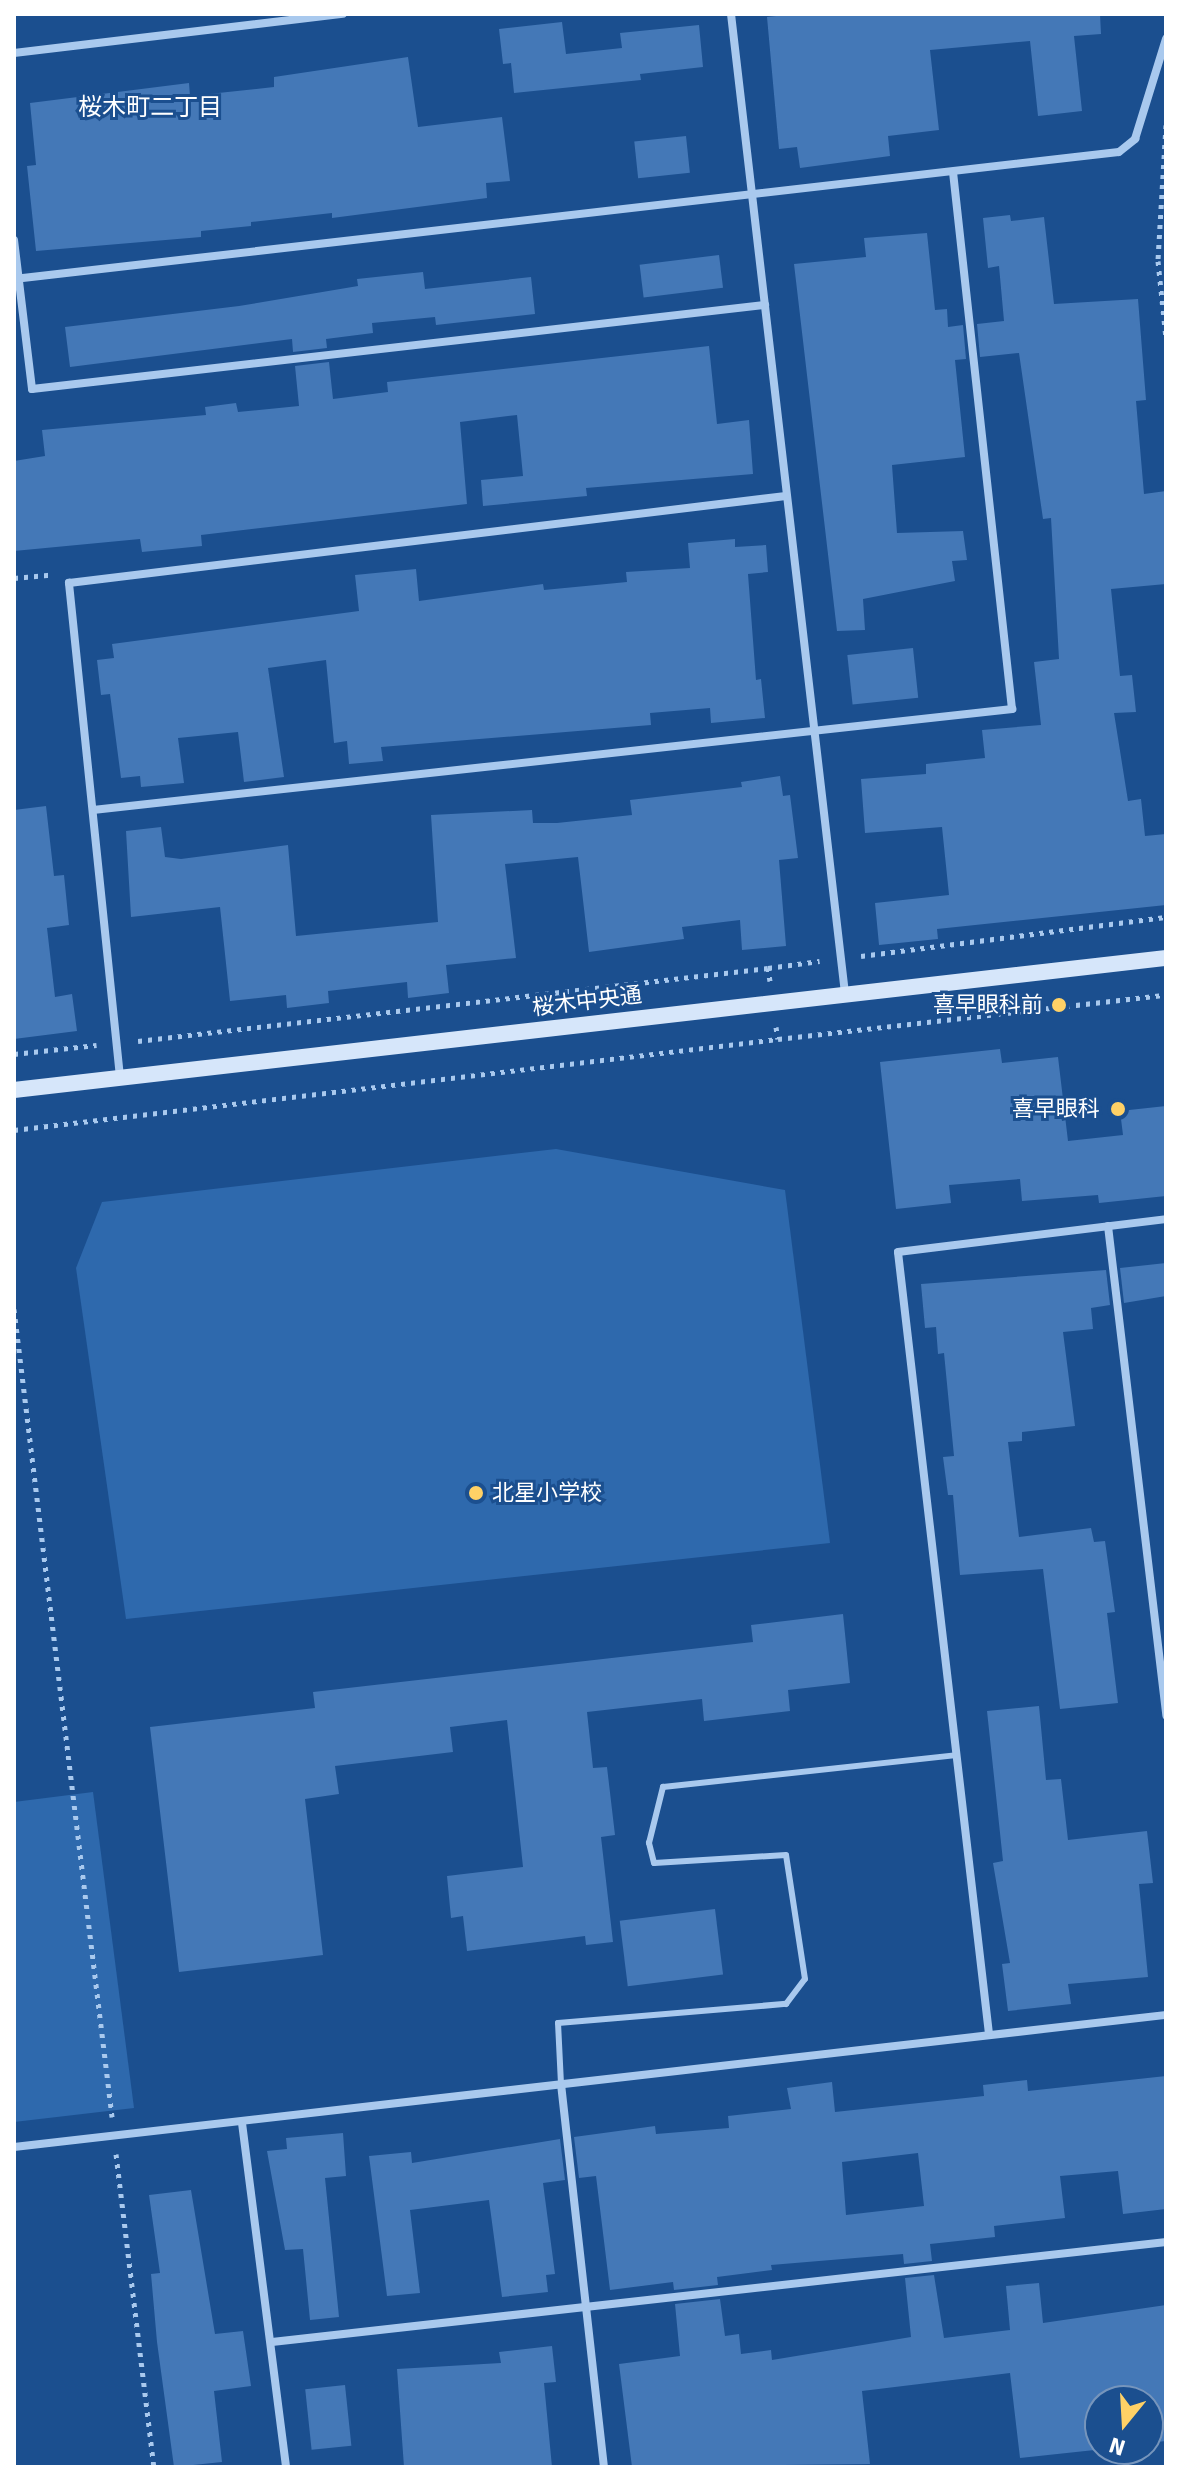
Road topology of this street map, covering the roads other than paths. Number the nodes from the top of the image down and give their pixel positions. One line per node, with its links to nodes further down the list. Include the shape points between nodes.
1 (343, 14): 4 (street)
2 (731, 14): 6 (street)
3 (1166, 39): 5 (street, via 1135,139 1119,152)
4 (14, 53)
5 (953, 172): 6 (street); 11 (street, via 1012,709)
6 (752, 195): 8 (street); 9 (street)
7 (14, 240): 8 (street)
8 (16, 279): 9 (street, via 32,389)
9 (765, 305): 10 (street)
10 (786, 496): 11 (street); 12 (street, via 69,583)
11 (813, 729): 12 (street); 14 (street)
12 (93, 810): 15 (street)
13 (1166, 958): 14 (street, 桜木中央通)
14 (845, 994): 15 (street, 桜木中央通)
15 (120, 1077): 16 (street, 桜木中央通)
16 (14, 1090)
17 (1166, 1219): 18 (street)
18 (1108, 1226): 19 (street); 20 (street, via 898,1252)
19 (1166, 1716)
20 (956, 1755): 22 (street); 23 (lane, via 663,1787 649,1843 654,1863 786,1855 805,1979 786,2004 558,2023)
21 (1166, 2015): 22 (street)
22 (989, 2034): 23 (street)
23 (561, 2084): 24 (street); 27 (street)
24 (242, 2123): 25 (street); 28 (street)
25 (14, 2147)
26 (1166, 2242): 27 (street)
27 (585, 2310): 28 (street); 30 (street)
28 (272, 2342): 29 (street)
29 (286, 2467)
30 (604, 2467)

